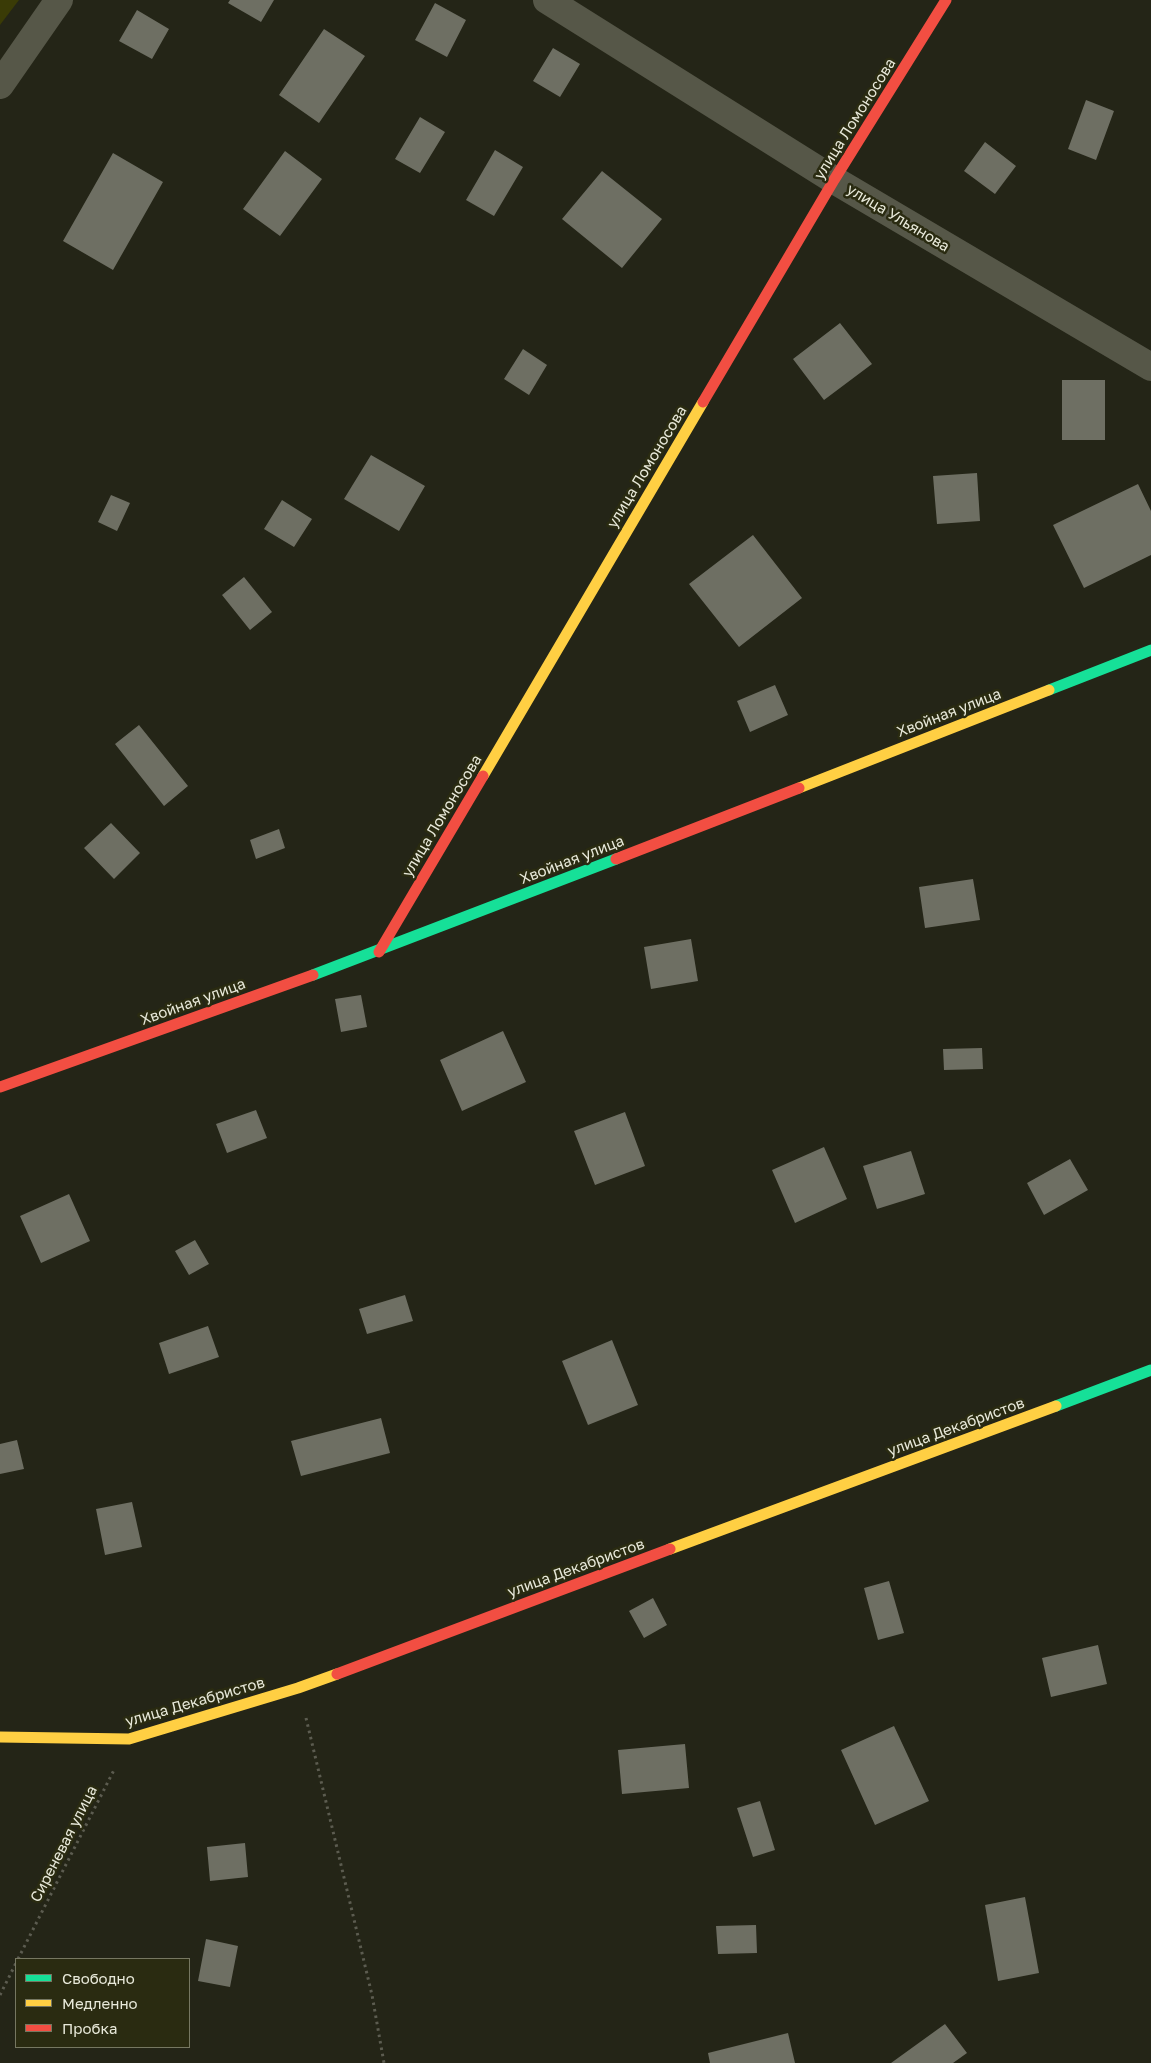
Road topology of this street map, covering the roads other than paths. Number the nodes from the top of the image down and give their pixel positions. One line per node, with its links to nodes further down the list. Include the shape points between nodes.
1 (59, 0): 4 (street)
2 (547, 0): 5 (street, улица Ульянова)
3 (946, 0): 5 (street, улица Ломоносова)
4 (0, 85)
5 (834, 180): 6 (street, улица Ульянова); 8 (street, улица Ломоносова)
6 (1151, 367)
7 (1151, 650): 8 (street, Хвойная улица)
8 (379, 952): 9 (street, Хвойная улица)
9 (0, 1087)
10 (1151, 1370): 11 (street, улица Декабристов, via 298,1688 129,1738)
11 (0, 1738)

